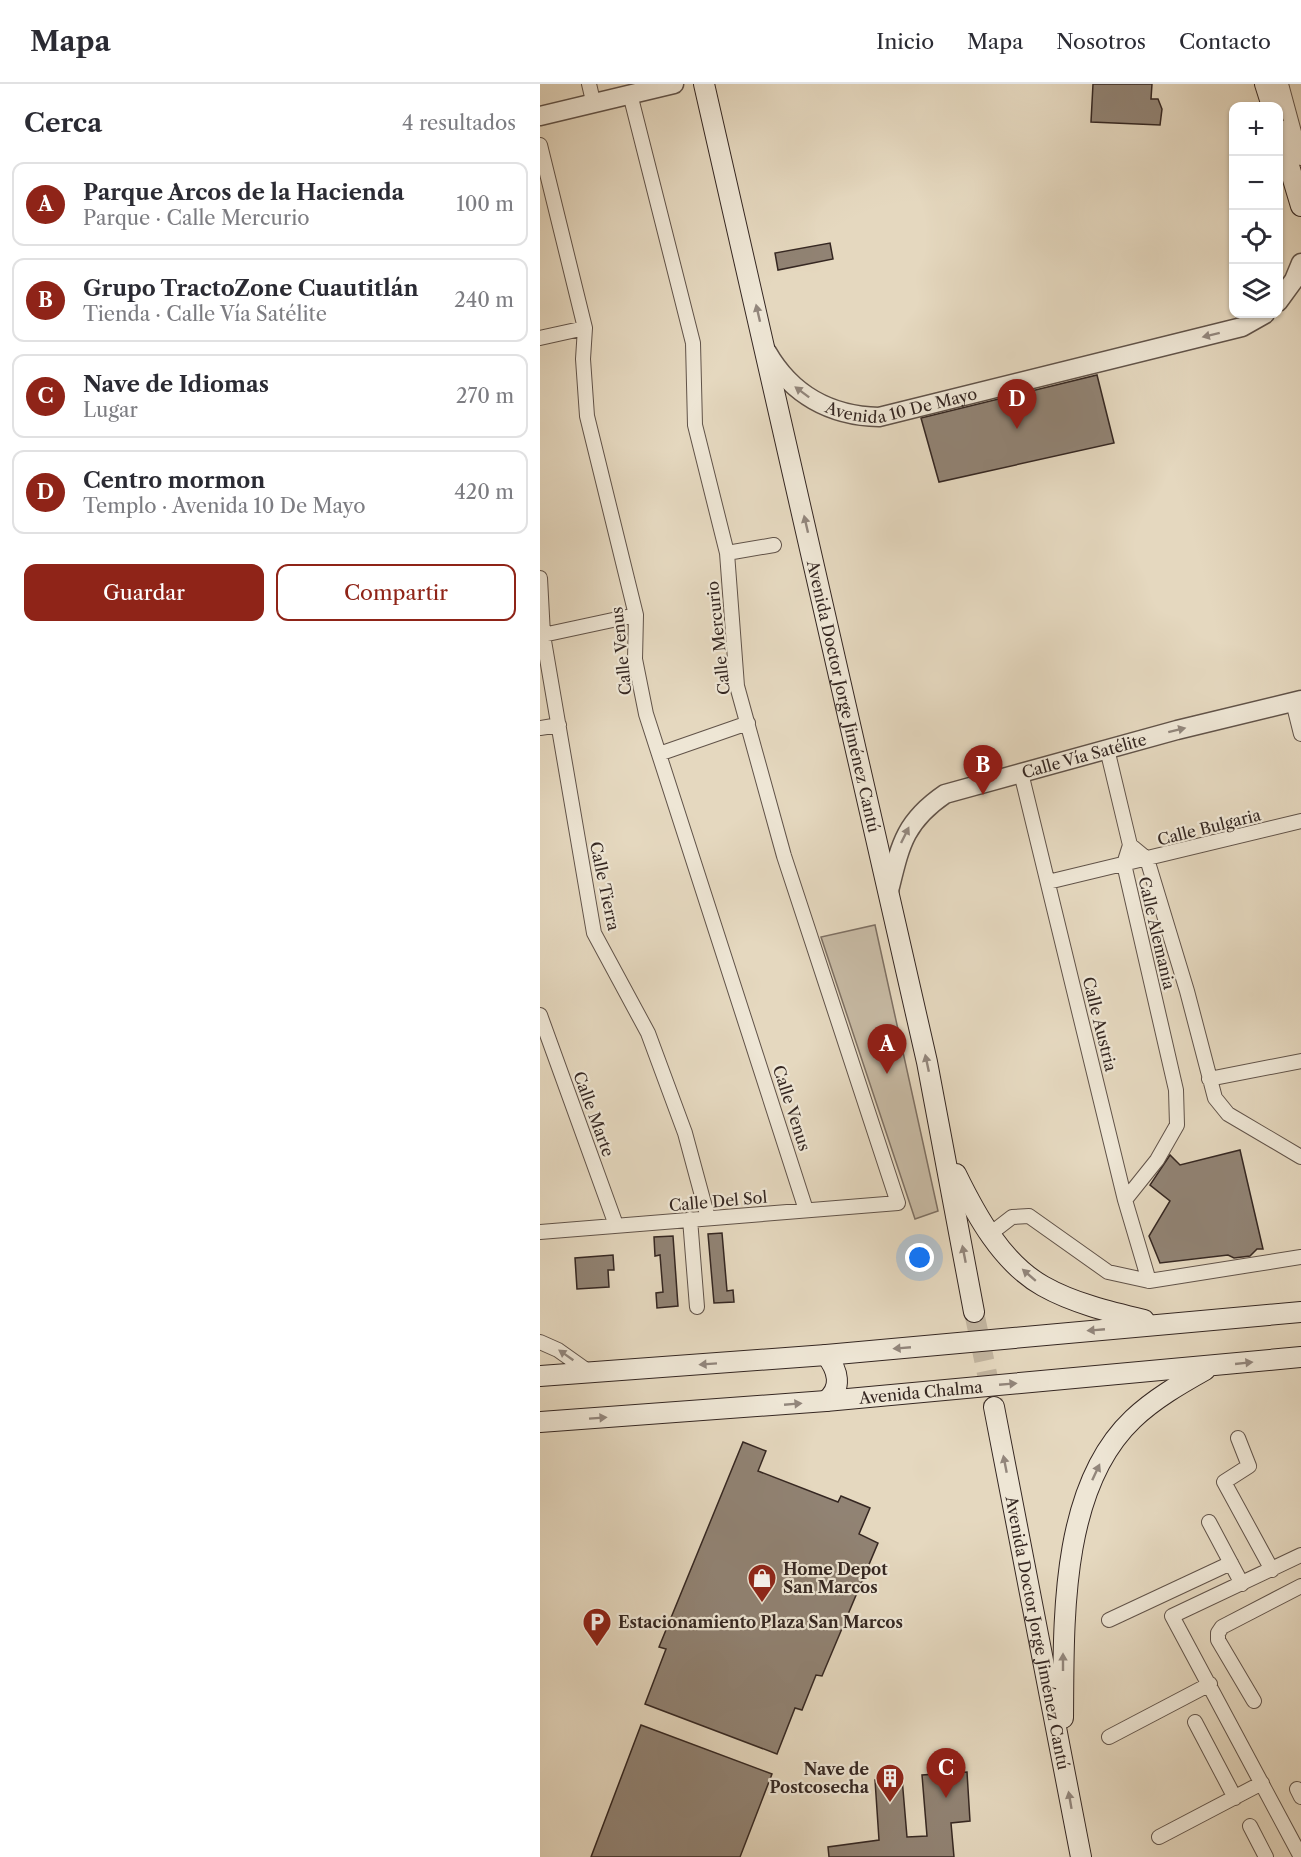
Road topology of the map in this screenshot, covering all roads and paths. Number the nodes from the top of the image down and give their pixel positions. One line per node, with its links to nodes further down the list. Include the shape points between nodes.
1 (674, 84): 6 (street)
2 (704, 84): 18 (main road, Avenida Doctor Jorge Jiménez Cantú, one-way to 2)
3 (1265, 84): 7 (main road)
4 (1281, 84): 11 (street)
5 (591, 93): 6 (street); 8 (street)
6 (630, 93): 20 (street, Calle Mercurio, via 693,343 694,425)
7 (1271, 102)
8 (540, 116)
9 (540, 145): 16 (street, Calle Venus)
10 (1283, 146): 12 (main road)
11 (1301, 158)
12 (1301, 206)
13 (1301, 263): 14 (street)
14 (1283, 295)
15 (1258, 318): 18 (street, Avenida 10 De Mayo, one-way to 18, via 1242,327 879,417 839,412 814,401 782,374)
16 (585, 328): 17 (street); 22 (street, Calle Venus, via 587,416)
17 (540, 338)
18 (767, 351): 37 (main road, Avenida Doctor Jorge Jiménez Cantú, one-way to 18)
19 (774, 545): 20 (street)
20 (727, 553): 25 (street, Calle Mercurio, via 737,686)
21 (540, 578): 23 (street, Calle Tierra)
22 (636, 615): 23 (street); 30 (street, Calle Venus, via 635,659)
23 (543, 635): 26 (street, Calle Tierra)
24 (1297, 701): 28 (street); 29 (street, Calle Vía Satélite, one-way to 24)
25 (748, 723): 30 (street); 44 (street, Calle Mercurio, via 784,856)
26 (559, 725): 27 (street); 46 (street, Calle Tierra, via 594,933 648,1033 685,1133)
27 (540, 728)
28 (1301, 734)
29 (1107, 749): 31 (street, Calle Vía Satélite); 33 (street)
30 (659, 754): 45 (street, Calle Venus)
31 (1021, 773): 36 (street, Calle Austria); 37 (street, Calle Vía Satélite, one-way to 31, via 901,842 924,808 945,794)
32 (1301, 821): 34 (street, Calle Bulgaria)
33 (1130, 845): 34 (street); 35 (street, Calle Alemania)
34 (1146, 858): 35 (street, Calle Bulgaria); 40 (street)
35 (1124, 864): 36 (street, Calle Bulgaria); 43 (street, Calle Alemania, via 1176,1090 1177,1125 1157,1160)
36 (1048, 882): 43 (street, Calle Austria)
37 (889, 891): 41 (main road, Avenida Doctor Jorge Jiménez Cantú, one-way to 37)
38 (540, 1015): 48 (street, Calle Marte)
39 (1301, 1061): 40 (street)
40 (1209, 1079): 42 (street, via 1215,1098 1228,1114)
41 (946, 1153): 50 (main road); 54 (main road, Avenida Doctor Jorge Jiménez Cantú, one-way to 41)
42 (1301, 1157)
43 (1125, 1200): 52 (street, Calle Austria)
44 (898, 1203): 45 (street, Calle Del Sol)
45 (806, 1210): 46 (street, Calle Del Sol)
46 (708, 1218): 47 (street, Calle Del Sol)
47 (690, 1220): 48 (street, Calle Del Sol); 53 (street)
48 (616, 1226): 49 (street, Calle Del Sol)
49 (540, 1232)
50 (990, 1234): 52 (street, via 1012,1217 1029,1216 1108,1272); 56 (main road, one-way to 50, via 1099,1308 1042,1286)
51 (1301, 1257): 52 (street)
52 (1149, 1281)
53 (697, 1307)
54 (974, 1312)
55 (1301, 1312): 56 (main road)
56 (1161, 1324): 58 (main road, one-way to 58)
57 (540, 1342): 61 (street, one-way to 57)
58 (826, 1355): 61 (main road, one-way to 61); 63 (main road, via 834,1365 837,1382 835,1393)
59 (1301, 1357): 60 (main road, Avenida Chalma, one-way to 59)
60 (1212, 1366): 63 (main road, Avenida Chalma, one-way to 60); 78 (main road, one-way to 60, via 1064,1622 1084,1497 1103,1458 1132,1419)
61 (589, 1372): 62 (main road)
62 (540, 1376)
63 (826, 1401): 65 (main road, Avenida Chalma, one-way to 63)
64 (994, 1407): 78 (main road, Avenida Doctor Jorge Jiménez Cantú, one-way to 64)
65 (540, 1422)
66 (1238, 1438): 70 (street, via 1249,1466 1224,1482)
67 (1209, 1522): 69 (street)
68 (1301, 1555): 70 (street)
69 (1231, 1563): 71 (street); 73 (street)
70 (1272, 1570): 71 (street)
71 (1242, 1584): 74 (street, via 1172,1616)
72 (1301, 1586): 75 (street, via 1222,1627 1218,1633 1218,1640)
73 (1109, 1620)
74 (1210, 1684): 77 (street); 79 (street)
75 (1254, 1701)
76 (1195, 1722): 80 (street)
77 (1109, 1737)
78 (1063, 1763): 83 (main road, Avenida Doctor Jorge Jiménez Cantú, one-way to 78)
79 (1262, 1783): 80 (street); 85 (street)
80 (1234, 1798): 82 (street)
81 (1250, 1826): 84 (street)
82 (1159, 1837)
83 (1081, 1857)
84 (1266, 1857)
85 (1301, 1857)

